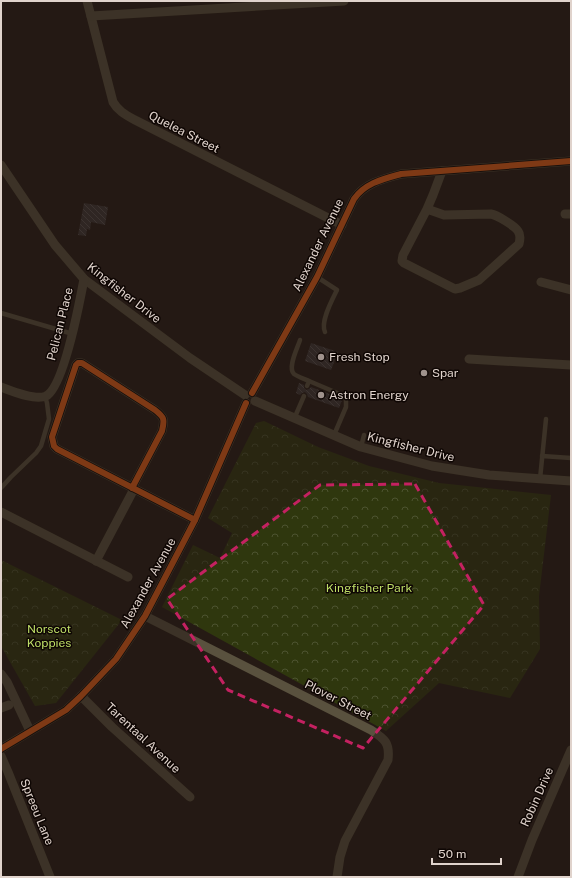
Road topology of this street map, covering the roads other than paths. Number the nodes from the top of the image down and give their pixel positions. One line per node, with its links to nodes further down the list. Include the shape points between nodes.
1 (87, 1): 3 (street, Quelea Street)
2 (344, 1): 3 (street)
3 (91, 16): 8 (street, Quelea Street, via 113,102 120,112)
4 (571, 161): 6 (street, Alexander Avenue)
5 (2, 167): 10 (street, Kingfisher Drive, via 55,245)
6 (442, 171): 7 (street); 8 (street, Alexander Avenue, via 401,174 369,185 358,192)
7 (427, 209): 7 (street, via 444,215 498,216 518,231 519,244 479,280 455,289 402,261)
8 (342, 224): 9 (street, Alexander Avenue)
9 (316, 277): 14 (lane, via 337,290 324,321); 24 (street, Alexander Avenue)
10 (84, 279): 15 (street, Pelican Place); 24 (street, Kingfisher Drive, via 190,358)
11 (541, 282): 12 (street)
12 (571, 290)
13 (1, 313): 15 (lane)
14 (325, 332)
15 (73, 334): 22 (street, Pelican Place, via 57,382)
16 (300, 340): 19 (lane, via 292,370 294,374)
17 (469, 359): 18 (street)
18 (571, 365)
19 (309, 381): 20 (lane); 28 (lane, via 346,399 346,407)
20 (307, 386)
21 (1, 387): 22 (street, via 35,397)
22 (45, 396): 34 (lane, via 49,419 41,446)
23 (304, 396): 25 (lane)
24 (249, 398): 25 (street, Kingfisher Drive); 37 (street, Alexander Avenue)
25 (294, 419): 28 (street, Kingfisher Drive)
26 (546, 419): 30 (lane)
27 (364, 435): 29 (lane)
28 (334, 436): 29 (street, Kingfisher Drive)
29 (361, 447): 32 (street, Kingfisher Drive, via 432,466 489,475)
30 (542, 456): 31 (lane); 32 (lane)
31 (571, 458)
32 (540, 479): 33 (street, Kingfisher Drive)
33 (571, 481)
34 (1, 488)
35 (133, 488): 35 (street, via 162,431 163,416 82,363 78,363 52,437 54,446); 37 (street); 38 (street)
36 (1, 512): 38 (street)
37 (195, 520): 40 (street, Alexander Avenue)
38 (96, 561): 39 (street)
39 (128, 577)
40 (145, 616): 42 (street, Alexander Avenue, via 116,659); 49 (street, Plover Street, via 371,730 388,746 388,760 345,841)
41 (1, 674): 43 (street)
42 (81, 696): 43 (street, Alexander Avenue, via 66,710); 47 (street, Tarentaal Avenue)
43 (30, 731): 44 (street, Alexander Avenue)
44 (1, 749)
45 (571, 750): 50 (street, Robin Drive)
46 (1, 756): 48 (street, Spreeu Lane)
47 (190, 797)
48 (50, 877)
49 (337, 877)
50 (518, 877)

